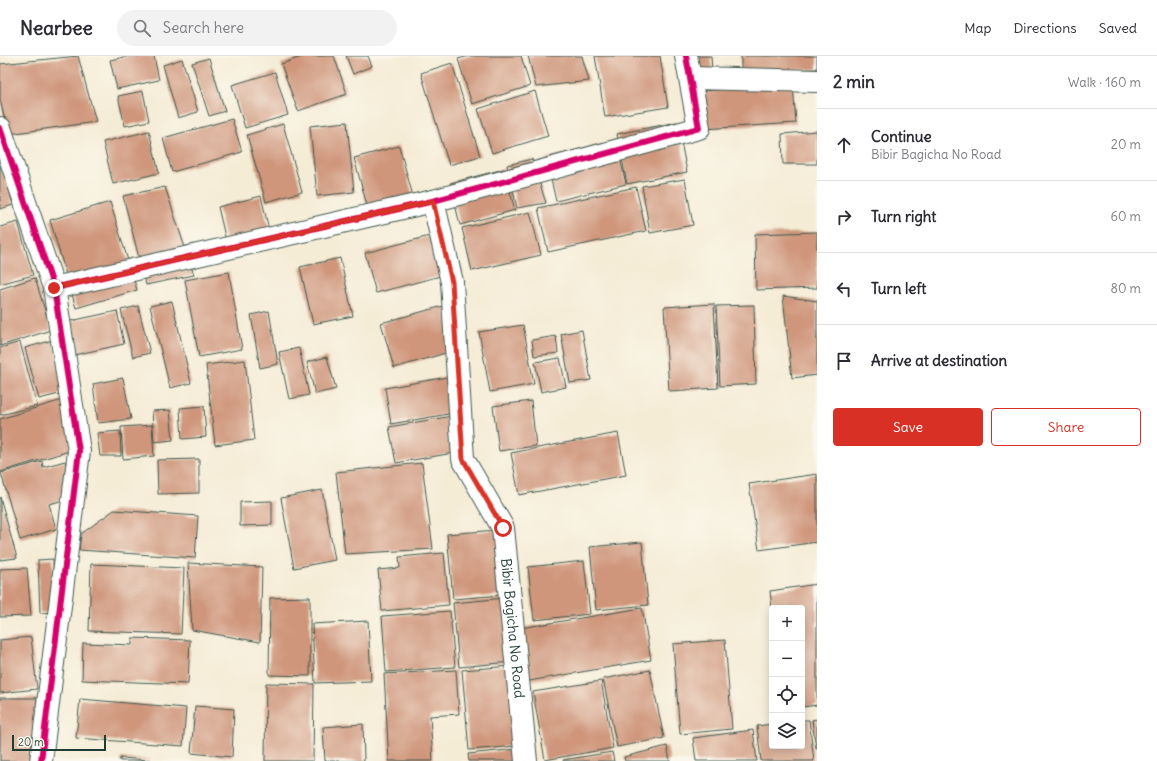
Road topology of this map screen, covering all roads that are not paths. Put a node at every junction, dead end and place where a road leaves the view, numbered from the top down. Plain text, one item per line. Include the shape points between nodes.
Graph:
1 (686, 56) edge
2 (690, 78) junction
3 (817, 80) edge
4 (0, 128) edge
5 (433, 201) junction
6 (54, 288) junction
7 (41, 761) edge
8 (526, 761) edge

1 - 2 street
2 - 3 street
2 - 5 street via 699,128
4 - 6 street
5 - 6 street
5 - 8 street, Bibir Bagicha No Road via 452,282 463,459 503,528
6 - 7 street via 79,451

